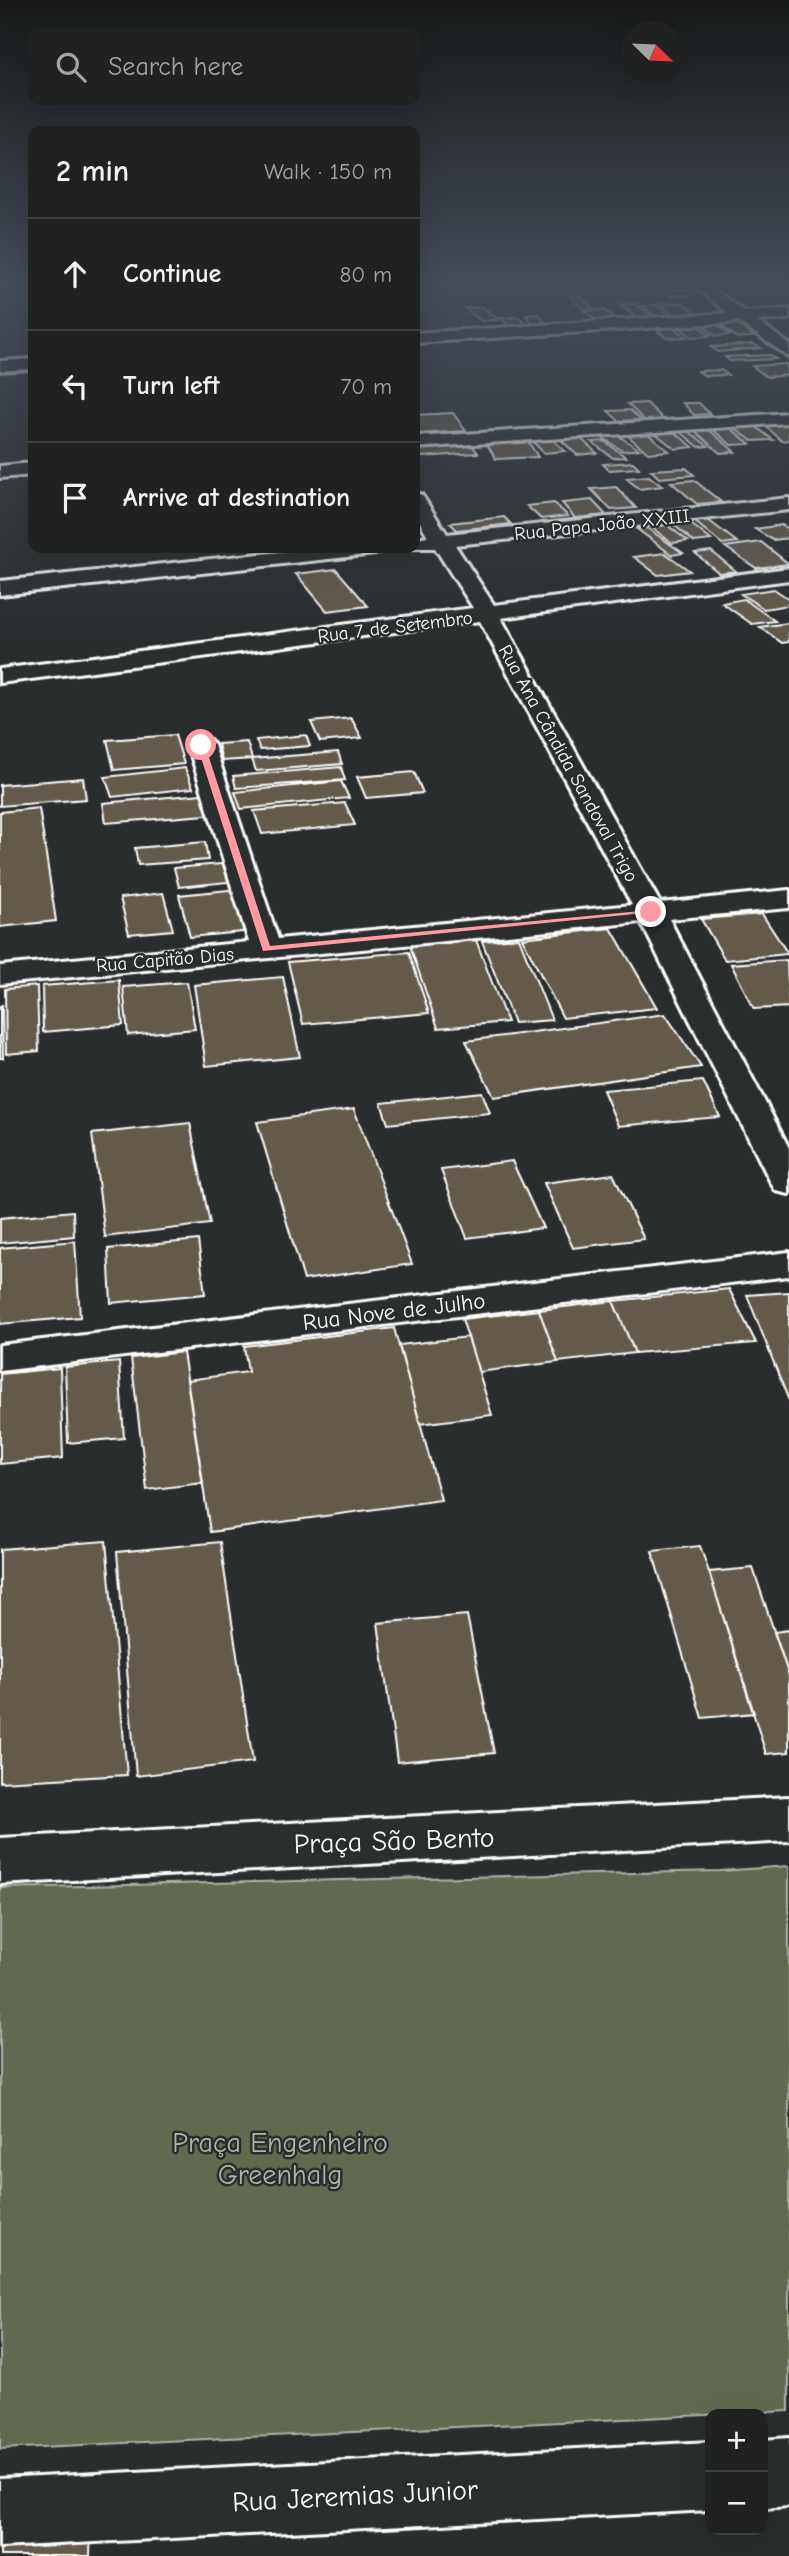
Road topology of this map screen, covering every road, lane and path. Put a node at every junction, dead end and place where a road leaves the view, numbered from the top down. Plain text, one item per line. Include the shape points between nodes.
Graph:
1 (789, 418) edge
2 (420, 443) edge
3 (28, 469) edge
4 (0, 472) edge
5 (789, 504) edge
6 (420, 516) edge
7 (428, 542) edge
8 (327, 553) edge
9 (789, 574) edge
10 (0, 588) edge
11 (488, 614) junction
12 (0, 676) edge
13 (201, 745) dead end
14 (789, 899) edge
15 (651, 912) junction
16 (266, 950) junction
17 (0, 975) edge
18 (789, 1183) edge
19 (789, 1264) edge
20 (0, 1358) edge
21 (789, 1819) edge
22 (0, 1861) edge
23 (789, 2472) edge
24 (768, 2474) edge
25 (705, 2476) edge
26 (0, 2513) edge

1 - 2 street
3 - 4 street
5 - 7 street, Rua Papa João XXIII
6 - 7 street, Rua Ana Cândida Sandoval Trigo
7 - 11 street, Rua Ana Cândida Sandoval Trigo
8 - 10 street
9 - 11 street, Rua 7 de Setembro
11 - 12 street, Rua 7 de Setembro
11 - 15 street, Rua Ana Cândida Sandoval Trigo
13 - 16 street
14 - 15 street, Rua Capitão Dias
15 - 16 street, Rua Capitão Dias
15 - 18 street, Rua Ana Cândida Sandoval Trigo
16 - 17 street, Rua Capitão Dias
19 - 20 street, Rua Nove de Julho
21 - 22 street, Praça São Bento
23 - 24 street
25 - 26 street, Rua Jeremias Junior

